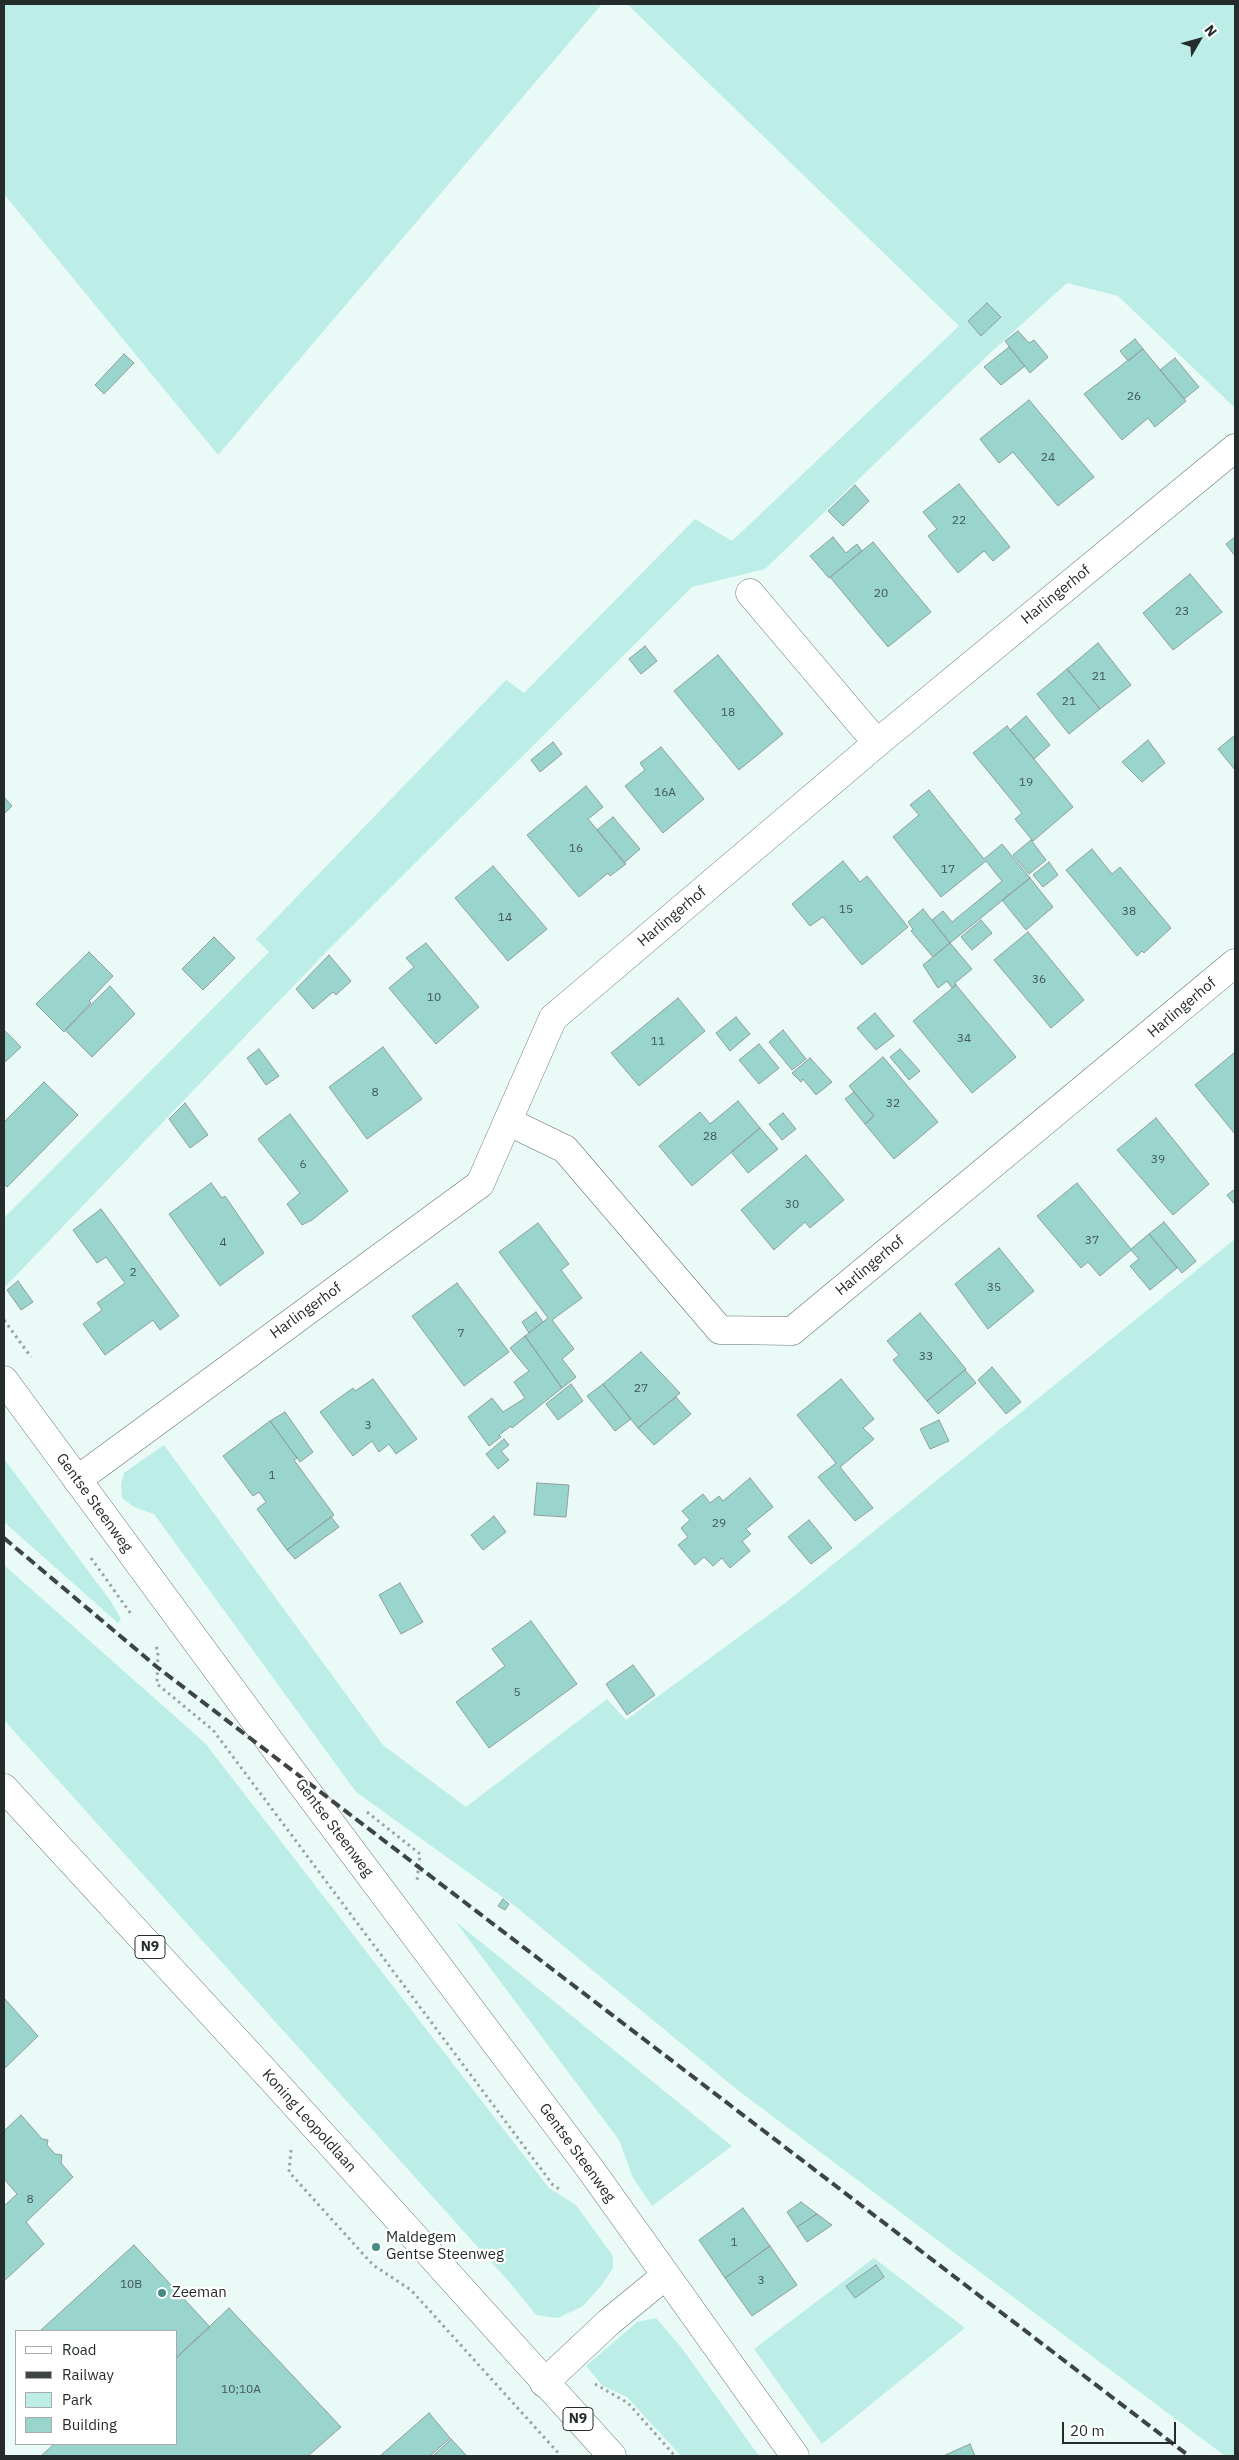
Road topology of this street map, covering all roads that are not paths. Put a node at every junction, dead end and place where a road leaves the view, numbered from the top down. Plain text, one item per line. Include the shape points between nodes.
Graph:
1 (1235, 448) edge
2 (750, 593) dead end
3 (877, 743) junction
4 (1235, 963) edge
5 (509, 1122) junction
6 (4, 1380) edge
7 (77, 1480) junction
8 (4, 1788) edge
9 (665, 2276) junction
10 (544, 2383) junction
11 (612, 2456) edge
12 (795, 2456) edge

1 - 3 street, Harlingerhof
2 - 3 street
3 - 5 street, Harlingerhof via 553,1018
4 - 5 street, Harlingerhof via 792,1331 720,1330 565,1149
5 - 7 street, Harlingerhof via 480,1184
6 - 7 street, Gentse Steenweg
7 - 9 street, Gentse Steenweg via 591,2170
8 - 10 street, Koning Leopoldlaan / N9 via 297,2107
9 - 10 street via 609,2322
9 - 12 street, Gentse Steenweg
10 - 11 street, Koning Leopoldlaan / N9

